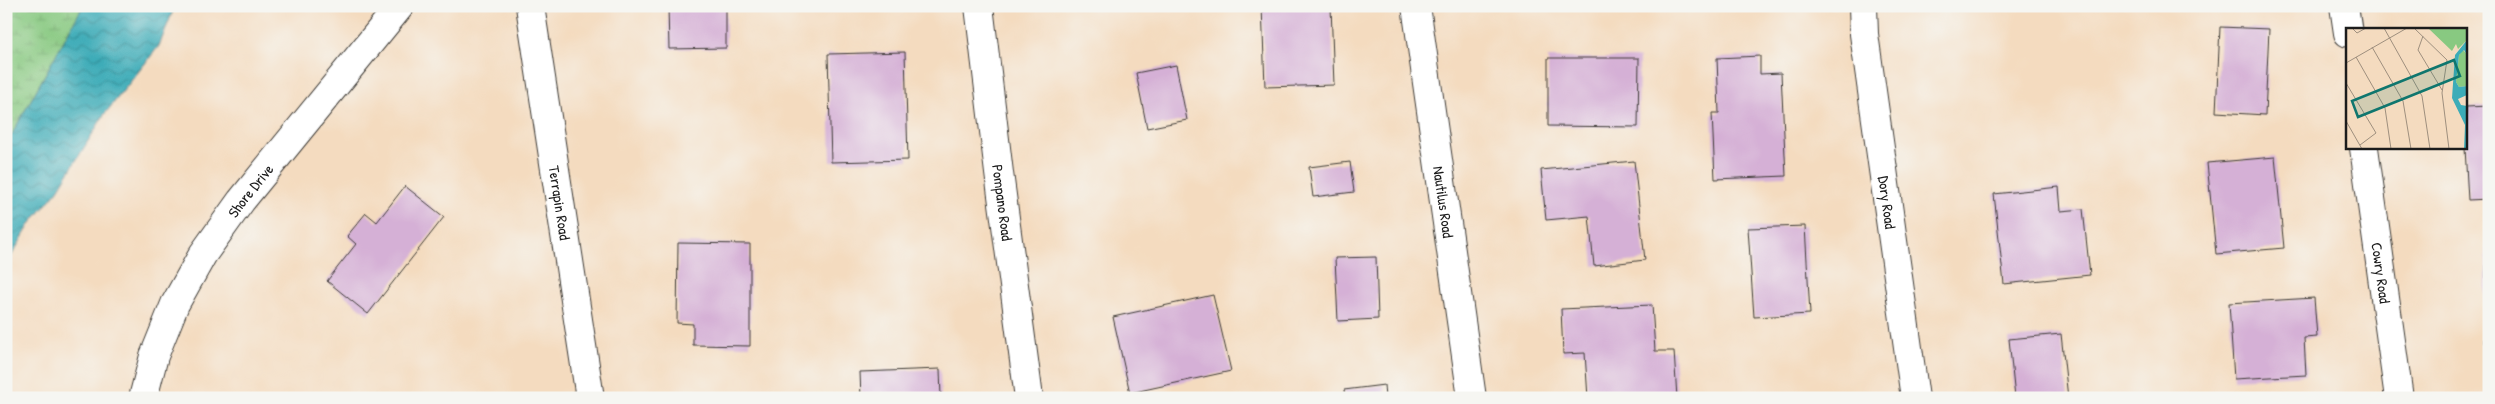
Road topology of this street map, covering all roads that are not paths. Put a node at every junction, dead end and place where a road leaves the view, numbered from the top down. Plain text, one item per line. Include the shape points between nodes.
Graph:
1 (400, 6) edge
2 (530, 6) edge
3 (979, 6) edge
4 (1416, 6) edge
5 (1863, 6) edge
6 (2344, 6) edge
7 (2347, 28) edge
8 (2364, 149) edge
9 (143, 398) edge
10 (590, 398) edge
11 (1029, 398) edge
12 (1472, 398) edge
13 (1914, 398) edge
14 (2398, 398) edge

1 - 9 street, Shore Drive via 241,201 203,254 175,304 154,356
2 - 10 street, Terrapin Road
3 - 11 street, Pompano Road
4 - 12 street, Nautilus Road
5 - 13 street, Dory Road via 1864,34
6 - 7 street
8 - 14 street, Cowry Road

